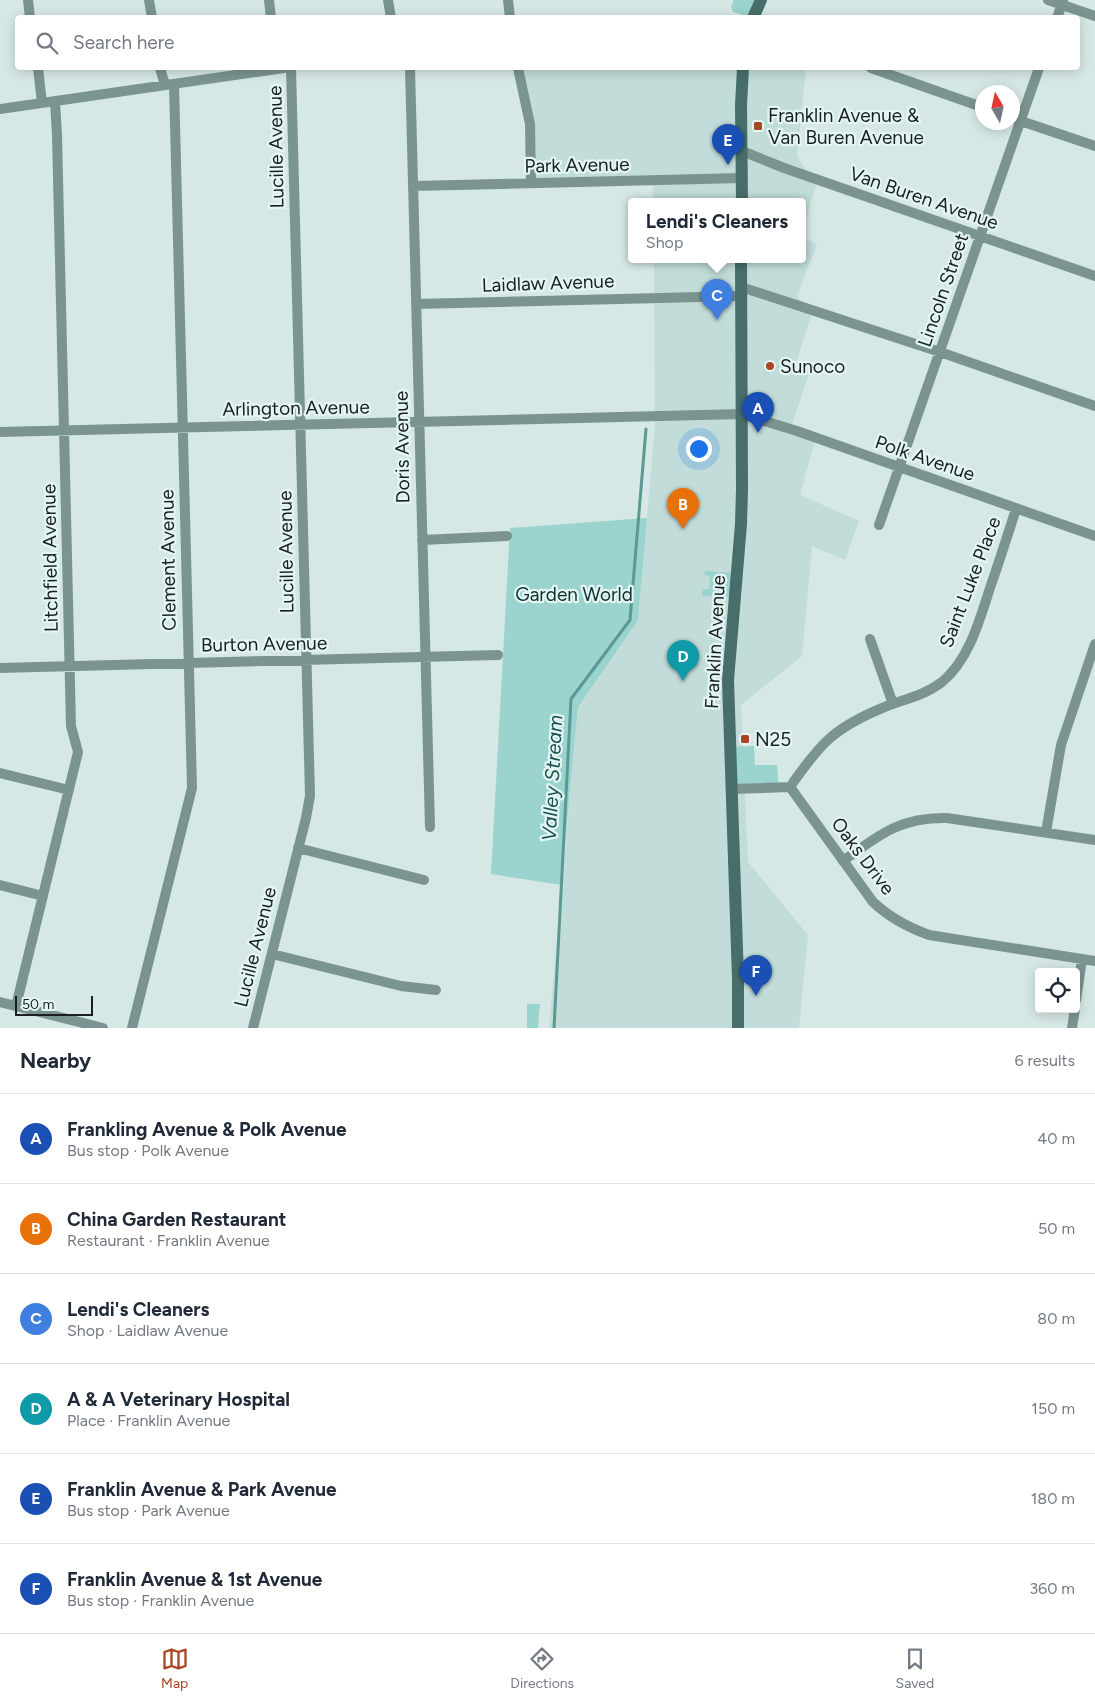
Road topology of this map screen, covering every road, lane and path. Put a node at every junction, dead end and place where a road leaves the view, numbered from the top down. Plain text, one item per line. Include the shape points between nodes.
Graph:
1 (28, 0) edge
2 (149, 0) edge
3 (269, 0) edge
4 (388, 0) edge
5 (508, 0) edge
6 (761, 0) edge
7 (1048, 0) edge
8 (1062, 3) edge
9 (30, 15) edge
10 (152, 15) edge
11 (271, 15) edge
12 (390, 15) edge
13 (510, 15) edge
14 (755, 15) edge
15 (1058, 15) edge
16 (1095, 16) edge
17 (38, 70) edge
18 (161, 70) edge
19 (265, 70) edge
20 (292, 70) edge
21 (410, 70) edge
22 (518, 70) edge
23 (743, 70) edge
24 (878, 70) edge
25 (1038, 70) edge
26 (169, 85) junction
27 (55, 102) junction
28 (42, 103) junction
29 (975, 105) edge
30 (0, 110) edge
31 (1020, 112) edge
32 (1020, 120) edge
33 (1014, 130) edge
34 (1095, 146) edge
35 (742, 151) junction
36 (742, 178) junction
37 (531, 183) junction
38 (413, 186) junction
39 (742, 198) edge
40 (980, 236) junction
41 (742, 263) edge
42 (1095, 276) edge
43 (741, 291) junction
44 (416, 304) junction
45 (940, 352) junction
46 (1095, 406) edge
47 (742, 414) junction
48 (418, 422) junction
49 (301, 425) junction
50 (182, 428) junction
51 (64, 431) junction
52 (0, 432) edge
53 (899, 468) junction
54 (1016, 509) junction
55 (879, 525) dead end
56 (508, 536) dead end
57 (1095, 536) edge
58 (422, 540) junction
59 (870, 638) dead end
60 (1095, 644) edge
61 (498, 656) dead end
62 (424, 658) junction
63 (306, 661) junction
64 (188, 664) junction
65 (70, 666) junction
66 (0, 668) edge
67 (893, 704) junction
68 (0, 773) edge
69 (790, 787) junction
70 (732, 789) junction
71 (69, 790) junction
72 (430, 827) dead end
73 (1046, 832) junction
74 (1095, 840) edge
75 (298, 848) junction
76 (843, 861) junction
77 (424, 880) dead end
78 (0, 885) edge
79 (43, 896) junction
80 (272, 954) junction
81 (1082, 959) junction
82 (1095, 961) edge
83 (1080, 973) edge
84 (436, 990) dead end
85 (0, 1002) edge
86 (16, 1006) junction
87 (1074, 1013) edge
88 (103, 1028) edge
89 (132, 1028) edge
90 (253, 1028) edge
91 (738, 1028) edge
92 (1072, 1028) edge

1 - 9 street
2 - 10 street
3 - 11 street
4 - 12 street
5 - 13 street
6 - 14 main road
7 - 8 street
8 - 15 street
8 - 16 street
17 - 28 street
18 - 26 street, Clement Avenue
19 - 26 street
20 - 49 street, Lucille Avenue
21 - 38 street, Doris Avenue
22 - 37 street via 530,124
23 - 35 main road
24 - 29 street
25 - 31 street, Lincoln Street
26 - 27 street
26 - 50 street, Clement Avenue
27 - 28 street
27 - 51 street, Litchfield Avenue
28 - 30 street
32 - 34 street
33 - 40 street, Lincoln Street
35 - 36 main road
35 - 40 street, Van Buren Avenue
36 - 37 street, Park Avenue
36 - 39 main road
37 - 38 street, Park Avenue
38 - 44 street, Doris Avenue
40 - 42 street, Van Buren Avenue
40 - 45 street, Lincoln Street
41 - 43 main road, Franklin Avenue
43 - 44 street, Laidlaw Avenue
43 - 45 street, Laidlaw Avenue
43 - 47 main road, Franklin Avenue
44 - 48 street, Doris Avenue
45 - 46 street, Laidlaw Avenue
45 - 53 street, Lincoln Street
47 - 48 street, Arlington Avenue
47 - 53 street, Polk Avenue
47 - 70 main road, Franklin Avenue via 741,524 728,680
48 - 49 street, Arlington Avenue
48 - 58 street, Doris Avenue
49 - 50 street, Arlington Avenue
49 - 63 street, Lucille Avenue
50 - 51 street, Arlington Avenue
50 - 64 street, Clement Avenue
51 - 52 street, Arlington Avenue
51 - 65 street, Litchfield Avenue
53 - 54 street, Polk Avenue
53 - 55 street, Lincoln Street
54 - 57 street, Polk Avenue
54 - 67 street, Saint Luke Place via 965,654 943,681 921,695
56 - 58 street
58 - 62 street, Doris Avenue
59 - 67 street
60 - 73 street via 1060,745
61 - 62 street, Burton Avenue
62 - 63 street, Burton Avenue
62 - 72 street, Doris Avenue
63 - 64 street, Burton Avenue
63 - 75 street, Lucille Avenue via 310,796
64 - 65 street, Burton Avenue
64 - 89 street, Clement Avenue via 192,788
65 - 66 street, Burton Avenue
65 - 71 street, Litchfield Avenue via 71,726 78,752
67 - 69 street, Saint Luke Place via 834,733 809,759
68 - 71 street
69 - 70 street
69 - 76 street, Oaks Drive
70 - 91 main road, Franklin Avenue
71 - 79 street, Litchfield Avenue
73 - 74 street
73 - 76 street via 931,818 891,828
75 - 77 street
75 - 80 street, Lucille Avenue
76 - 81 street, Oaks Drive via 873,902 885,914 907,927 929,935
78 - 79 street
79 - 86 street, Litchfield Avenue
80 - 84 street via 401,986
80 - 90 street, Lucille Avenue
81 - 82 street, Oaks Drive
81 - 83 street
85 - 86 street
86 - 88 street
87 - 92 street

